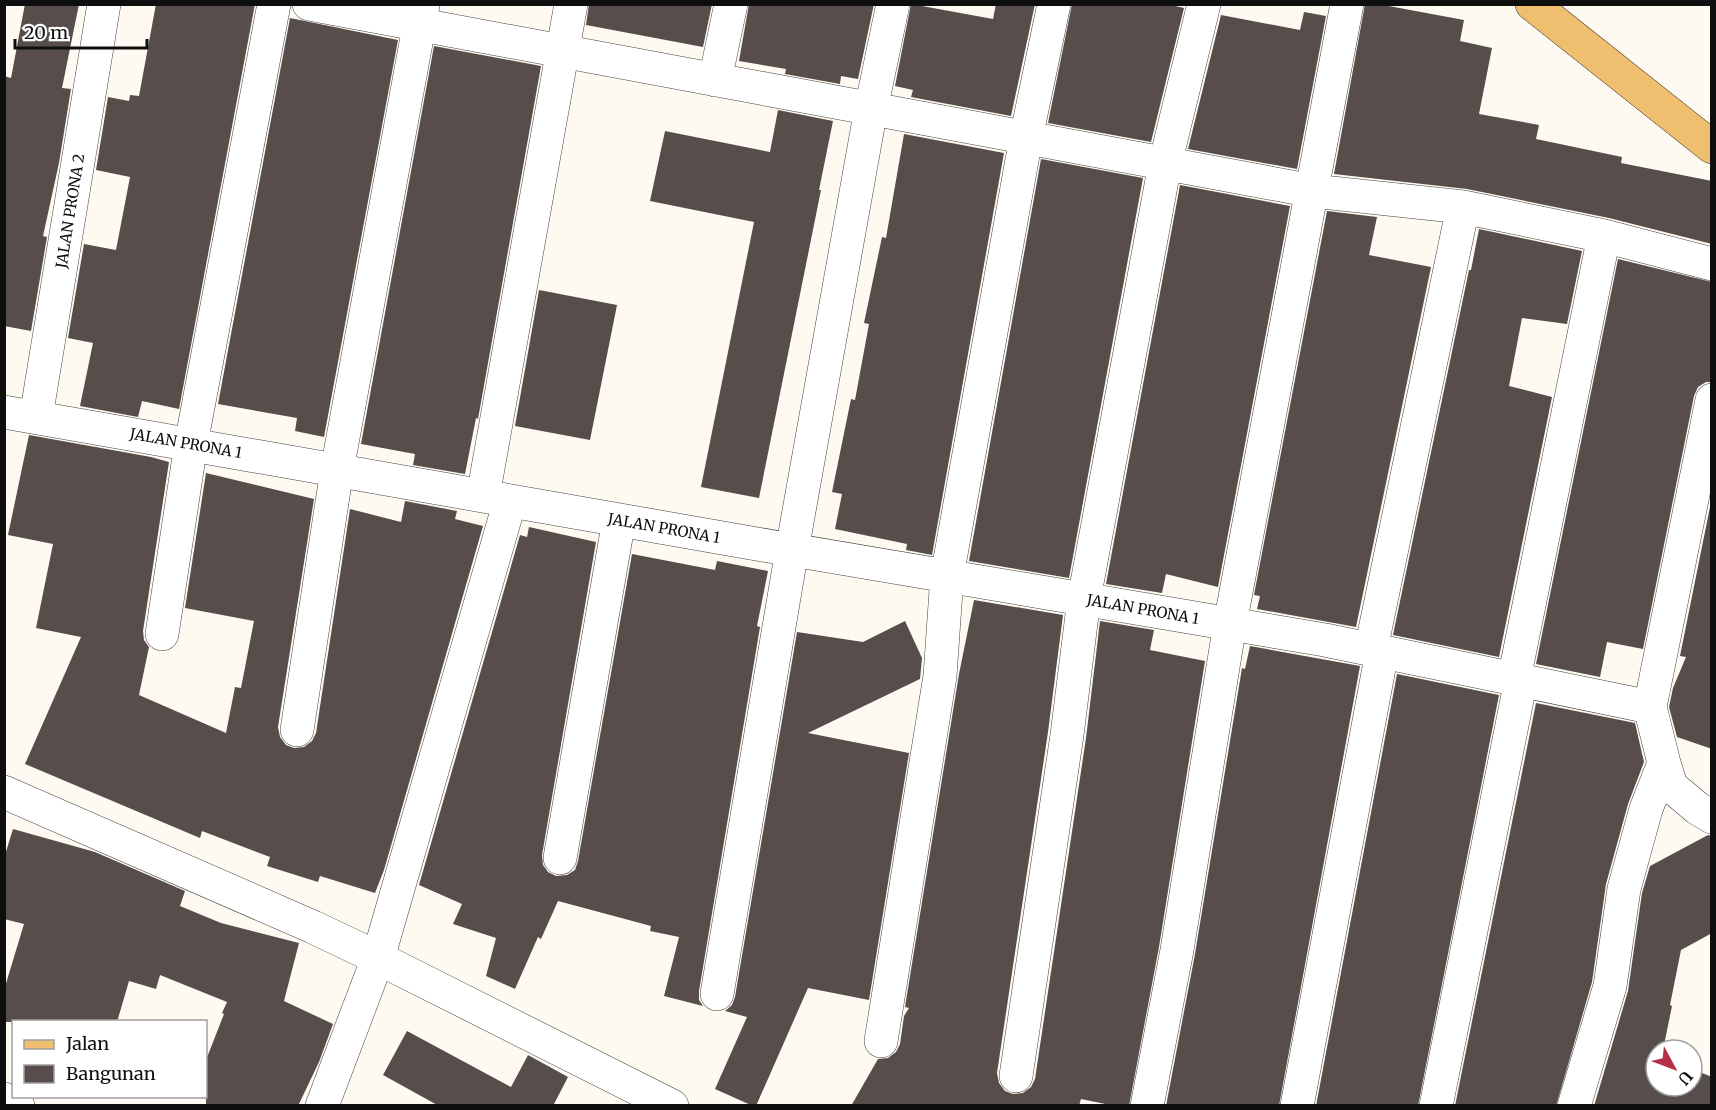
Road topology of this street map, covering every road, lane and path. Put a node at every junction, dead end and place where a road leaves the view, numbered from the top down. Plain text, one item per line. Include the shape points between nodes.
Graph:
1 (104, 4) edge
2 (274, 4) edge
3 (309, 4) edge
4 (571, 4) edge
5 (731, 4) edge
6 (893, 4) edge
7 (1054, 4) edge
8 (1204, 4) edge
9 (1347, 4) edge
10 (1532, 4) edge
11 (421, 15) edge
12 (562, 52) junction
13 (715, 80) junction
14 (871, 109) junction
15 (1026, 138) junction
16 (1712, 147) edge
17 (1165, 164) junction
18 (1313, 191) junction
19 (1463, 207) junction
20 (1604, 236) junction
21 (1712, 264) edge
22 (1712, 400) edge
23 (20, 415) edge
24 (190, 444) junction
25 (337, 470) junction
26 (497, 498) junction
27 (619, 519) junction
28 (792, 550) junction
29 (947, 576) junction
30 (1084, 599) junction
31 (1230, 624) junction
32 (162, 634) dead end
33 (1376, 651) junction
34 (1517, 679) junction
35 (1650, 707) junction
36 (297, 730) dead end
37 (1664, 763) junction
38 (4, 792) edge
39 (1712, 817) edge
40 (560, 858) dead end
41 (378, 958) junction
42 (717, 994) dead end
43 (881, 1041) dead end
44 (1016, 1076) dead end
45 (4, 1099) edge
46 (18, 1106) edge
47 (322, 1106) edge
48 (672, 1106) edge
49 (1147, 1106) edge
50 (1297, 1106) edge
51 (1436, 1106) edge
52 (1574, 1106) edge

1 - 23 street, JALAN PRONA 2
2 - 24 street
3 - 11 street
4 - 12 street
5 - 13 street
6 - 14 street
7 - 15 street
8 - 17 street
9 - 18 street
10 - 16 main road
11 - 12 street
11 - 25 street
12 - 13 street
12 - 26 street
13 - 14 street
14 - 15 street
14 - 28 street
15 - 17 street
15 - 29 street
17 - 18 street
17 - 30 street
18 - 19 street
18 - 31 street
19 - 20 street
19 - 33 street
20 - 21 street
20 - 34 street
22 - 35 street
23 - 24 street, JALAN PRONA 1
24 - 25 street, JALAN PRONA 1
24 - 32 street
25 - 26 street, JALAN PRONA 1
25 - 36 street
26 - 27 street, JALAN PRONA 1
26 - 41 street
27 - 28 street, JALAN PRONA 1
27 - 40 street
28 - 29 street, JALAN PRONA 1
28 - 42 street
29 - 30 street, JALAN PRONA 1
29 - 43 street via 940,676
30 - 31 street, JALAN PRONA 1
30 - 44 street
31 - 33 street, JALAN PRONA 1
31 - 49 street via 1177,950
33 - 34 street, JALAN PRONA 1
33 - 50 street
34 - 35 street, JALAN PRONA 1
34 - 51 street
35 - 37 street
37 - 39 street via 1671,786
37 - 52 street via 1646,809 1624,889 1610,986
38 - 41 street
41 - 47 street
41 - 48 street
45 - 46 street

